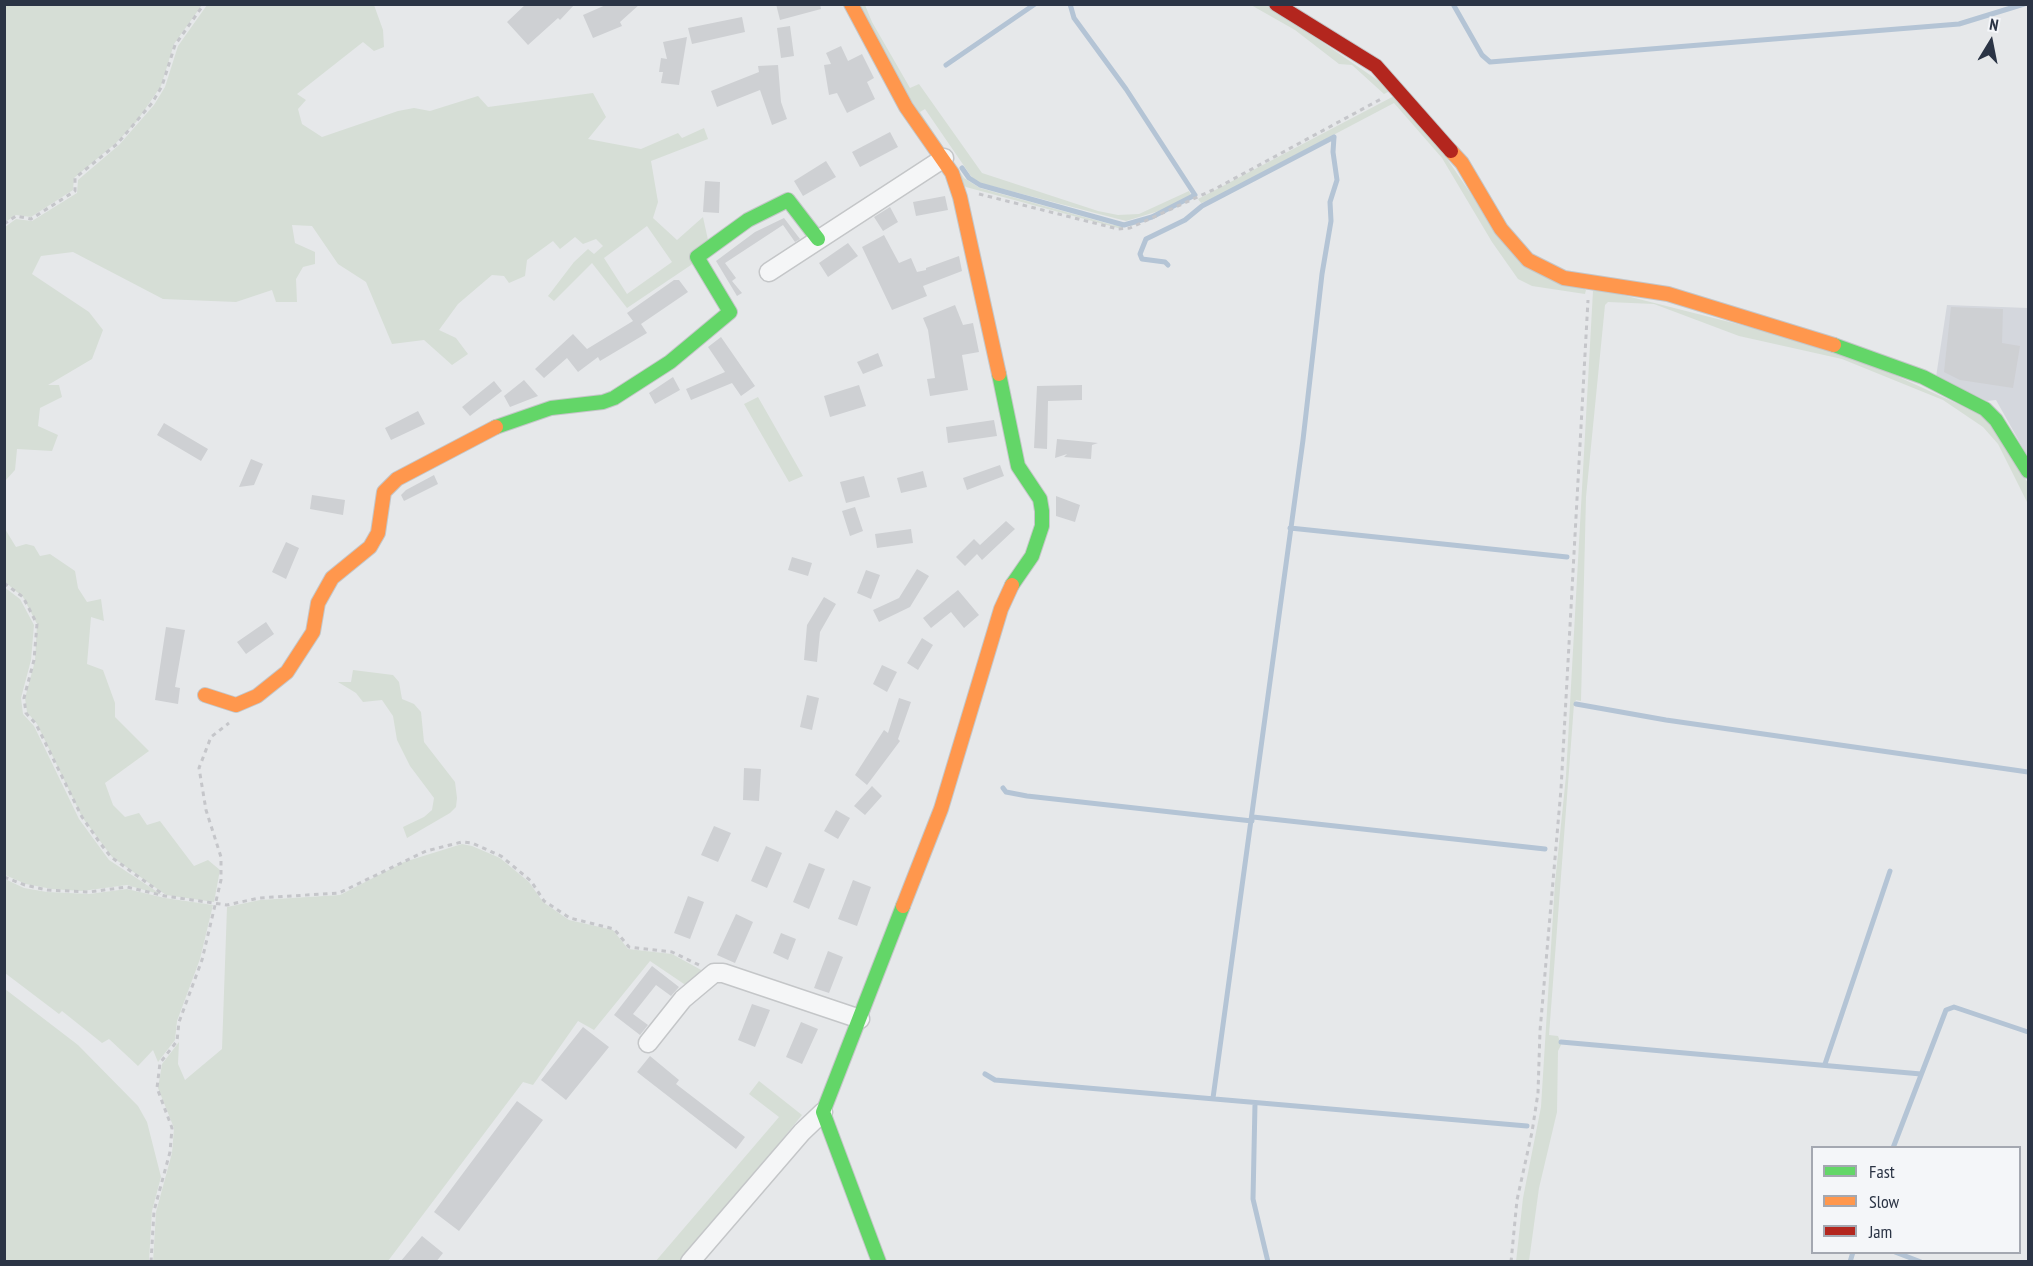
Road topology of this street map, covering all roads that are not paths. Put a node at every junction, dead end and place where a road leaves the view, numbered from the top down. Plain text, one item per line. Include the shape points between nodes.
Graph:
1 (851, 4) edge
2 (1276, 4) edge
3 (944, 158) junction
4 (818, 240) junction
5 (769, 272) dead end
6 (2028, 471) edge
7 (205, 695) dead end
8 (860, 1019) junction
9 (648, 1043) dead end
10 (823, 1112) junction
11 (690, 1262) edge
12 (879, 1262) edge

1 - 3 street via 906,107
2 - 6 street via 1376,66 1399,89 1462,163 1512,246 1527,260 1544,270 1589,283 1668,294 1849,349 1923,377 1985,409
3 - 4 street
3 - 8 street via 956,184 1018,466 1040,499 1042,526 1032,556 1012,584 1001,609 941,809
4 - 5 street
4 - 7 street via 788,200 747,220 698,257 730,312 670,362 614,398 550,408 504,424 397,479 384,492 378,533 370,547 332,578 318,603 313,632 302,652 258,696 236,705
8 - 9 street via 714,973 683,999
8 - 10 street
10 - 11 street
10 - 12 street

